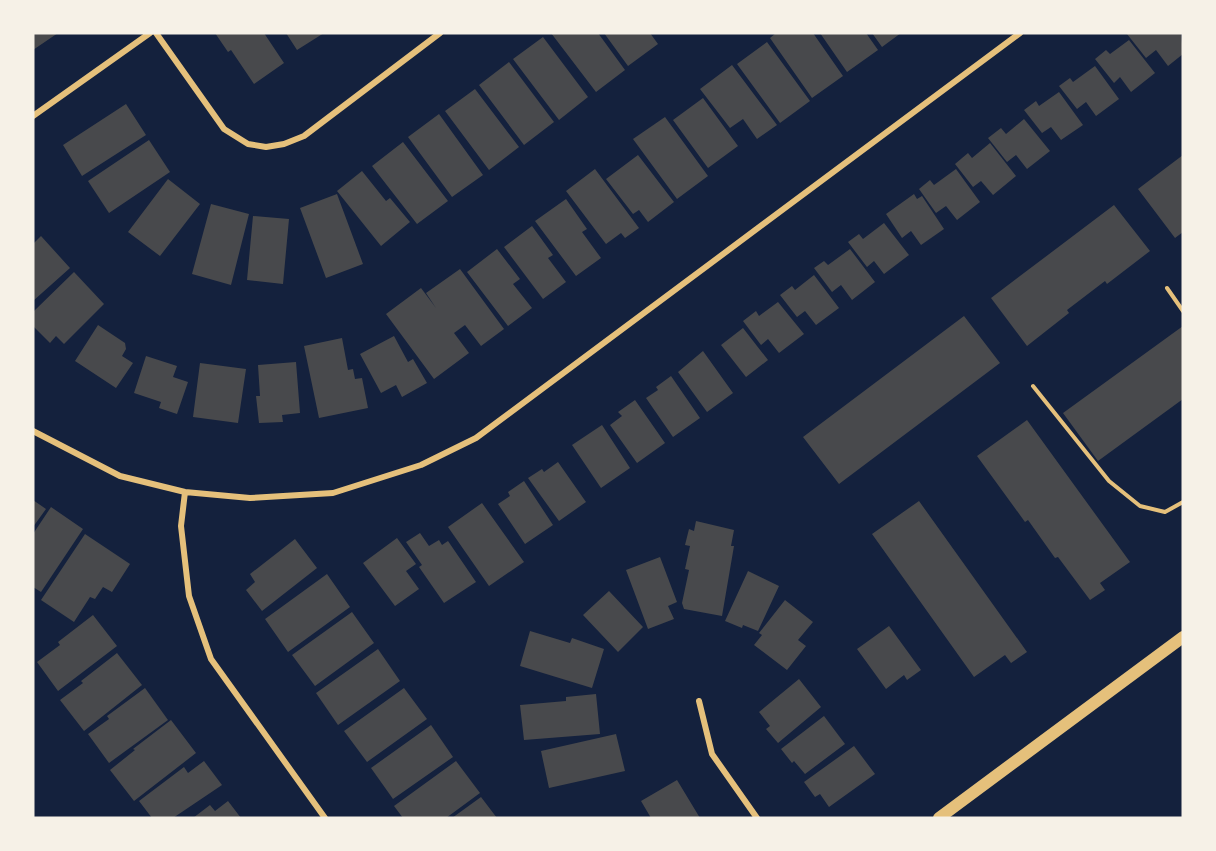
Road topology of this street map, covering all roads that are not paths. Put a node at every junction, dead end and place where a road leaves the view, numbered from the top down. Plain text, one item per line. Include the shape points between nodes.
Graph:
1 (150, 33) edge
2 (156, 33) edge
3 (440, 33) edge
4 (1020, 33) edge
5 (33, 116) edge
6 (33, 431) edge
7 (185, 492) junction
8 (1183, 637) edge
9 (699, 701) dead end
10 (325, 818) edge
11 (757, 818) edge
12 (939, 818) edge

1 - 5 street
2 - 3 street via 224,129 248,144 266,147 304,135
4 - 7 street via 476,438 421,465 333,493 250,498
6 - 7 street via 120,476
7 - 10 street via 181,526 189,596 210,659
8 - 12 main road
9 - 11 street via 712,754

